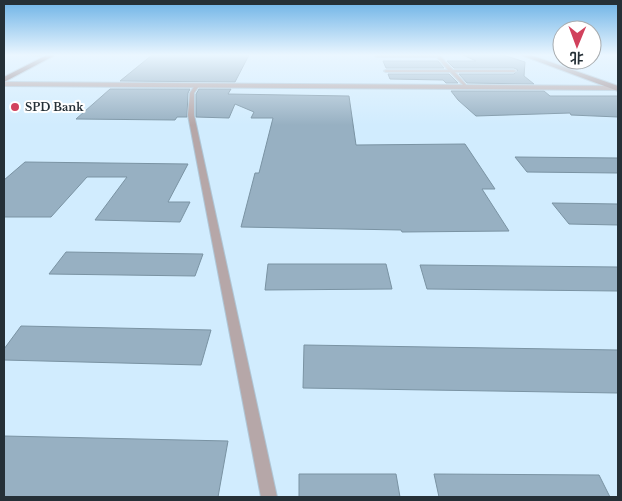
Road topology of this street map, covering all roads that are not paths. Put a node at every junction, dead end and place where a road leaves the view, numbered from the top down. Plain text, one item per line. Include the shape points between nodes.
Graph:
1 (458, 78) edge
2 (590, 78) edge
3 (4, 84) edge
4 (197, 86) junction
5 (466, 87) junction
6 (617, 88) edge
7 (268, 497) edge

1 - 5 lane
2 - 6 street
3 - 4 street
4 - 5 street
4 - 7 lane via 192,93 191,115
5 - 6 street

